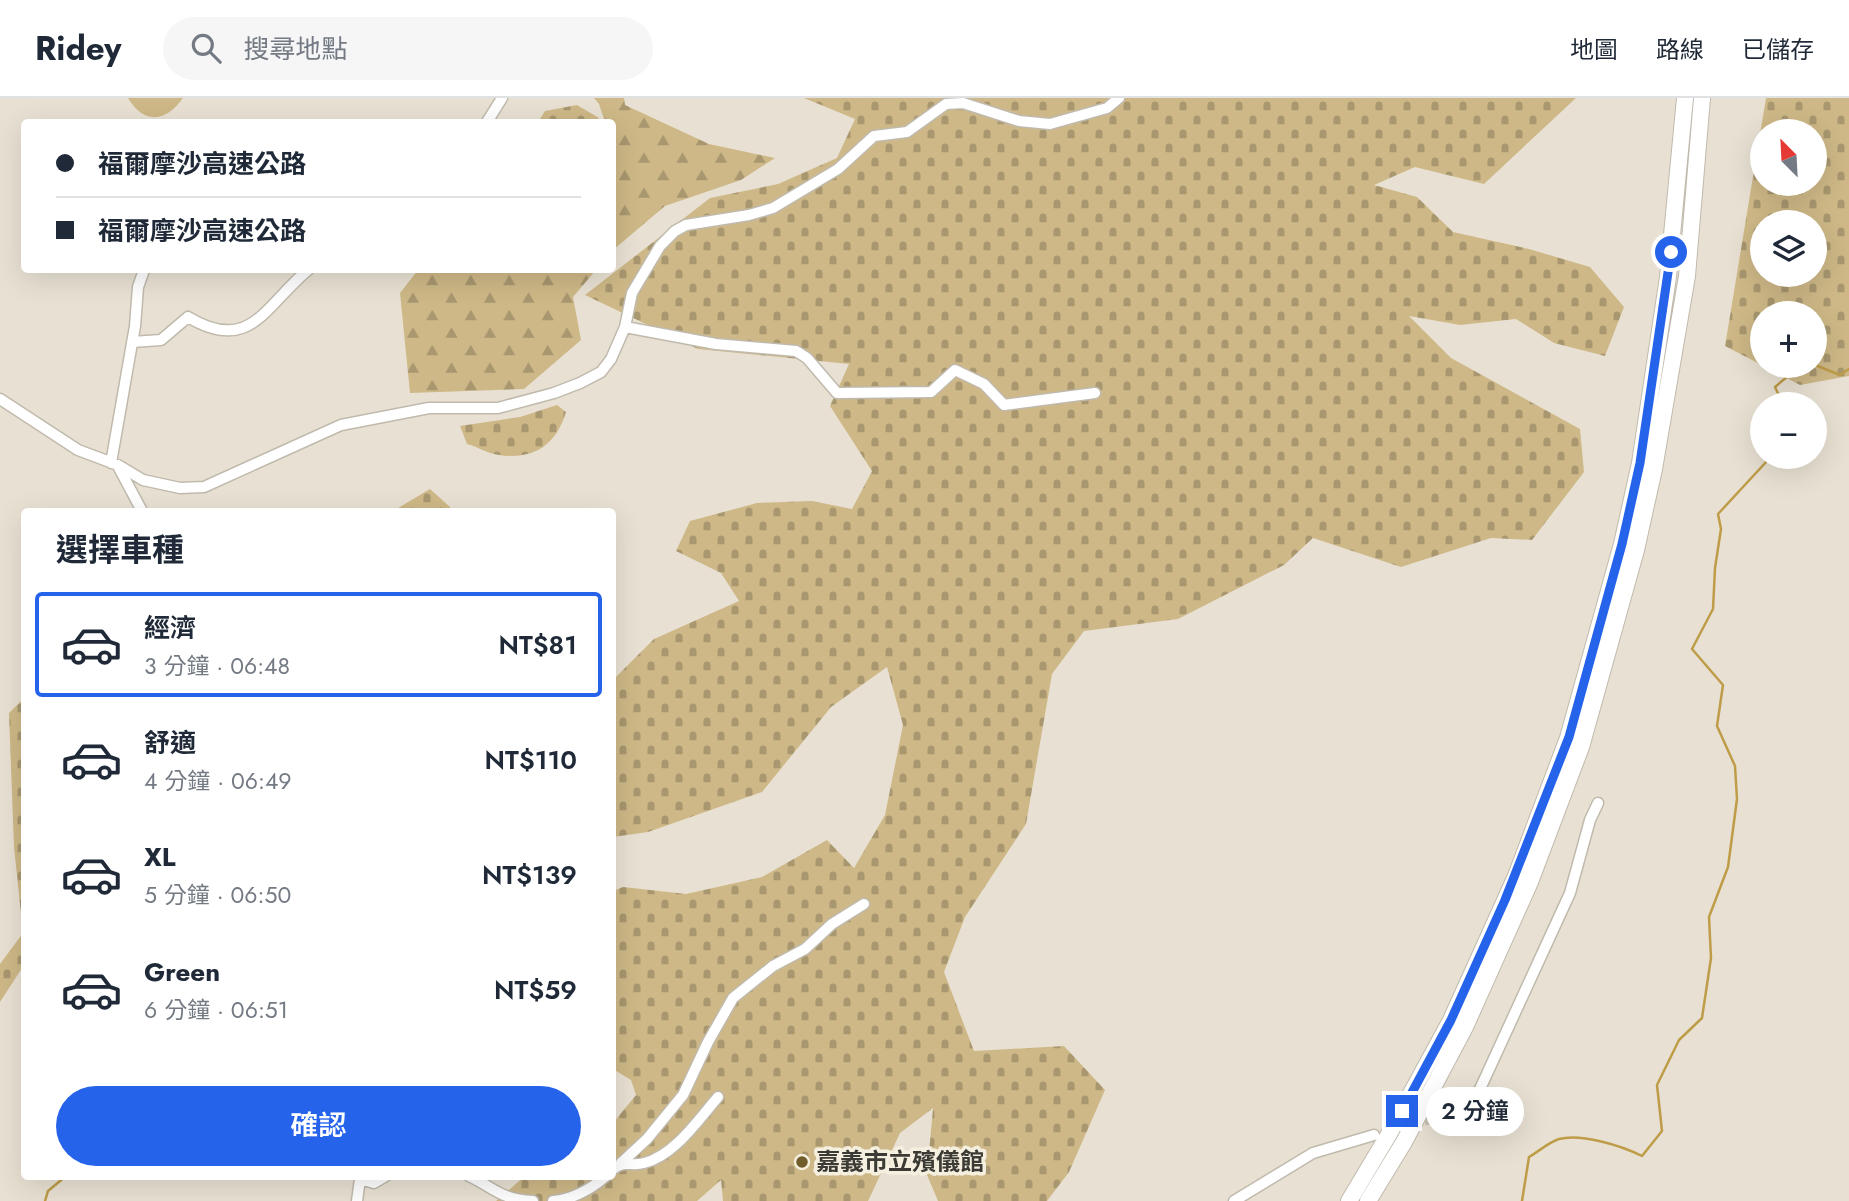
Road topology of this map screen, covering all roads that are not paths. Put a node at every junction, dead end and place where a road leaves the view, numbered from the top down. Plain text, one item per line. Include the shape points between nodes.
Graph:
1 (502, 98) edge
2 (1119, 98) edge
3 (1685, 98) edge
4 (1702, 98) edge
5 (489, 119) edge
6 (143, 273) edge
7 (305, 273) edge
8 (625, 327) junction
9 (132, 342) junction
10 (1095, 393) dead end
11 (0, 399) edge
12 (114, 464) junction
13 (140, 508) edge
14 (1598, 803) dead end
15 (864, 904) dead end
16 (718, 1097) dead end
17 (1440, 1116) tunnel mouth
18 (1374, 1135) dead end
19 (617, 1167) edge
20 (359, 1180) edge
21 (483, 1180) edge
22 (601, 1180) edge
23 (357, 1201) edge
24 (533, 1201) edge
25 (553, 1201) edge
26 (1234, 1201) edge
27 (1349, 1201) edge
28 (1368, 1201) edge

1 - 5 street
2 - 8 street via 1107,108 1050,124 1019,121 954,102 907,132 874,136 838,169 773,208 686,225 676,231 654,254 632,293
3 - 27 highway via 1668,277 1640,463 1569,737 1516,876 1451,1020
4 - 28 highway via 1687,276 1654,469 1581,747 1530,882 1465,1027
6 - 9 street
7 - 9 street via 254,323 220,332 188,317 160,340
8 - 10 street via 716,344 796,351 837,393 931,392 955,370 984,384 1004,405
8 - 12 street via 601,372 554,393 498,408 429,408 341,425 204,488 144,480
9 - 12 street
11 - 12 street via 78,450
12 - 13 street
14 - 17 street via 1570,893 1480,1089 1461,1108
15 - 19 street via 733,998 683,1095
16 - 19 street via 671,1148 644,1163
18 - 26 street via 1314,1153
20 - 23 street
21 - 24 street via 495,1193
22 - 25 street via 569,1199

